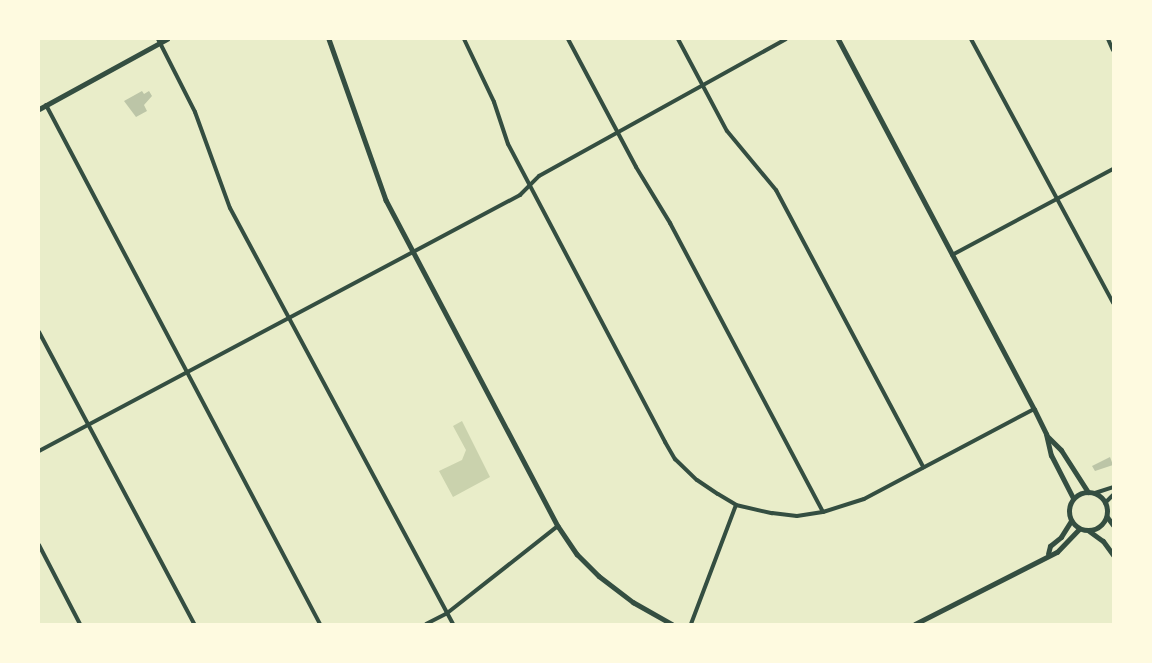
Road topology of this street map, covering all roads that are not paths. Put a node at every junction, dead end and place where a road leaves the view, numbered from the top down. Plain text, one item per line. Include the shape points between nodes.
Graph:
1 (166, 39) edge
2 (329, 39) edge
3 (464, 39) edge
4 (568, 39) edge
5 (678, 39) edge
6 (786, 39) edge
7 (838, 39) edge
8 (971, 39) edge
9 (1108, 39) edge
10 (159, 41) edge
11 (1113, 50) edge
12 (702, 86) junction
13 (46, 105) junction
14 (39, 108) edge
15 (618, 133) junction
16 (1113, 169) edge
17 (530, 186) junction
18 (1056, 199) junction
19 (413, 253) junction
20 (952, 255) junction
21 (1113, 303) edge
22 (289, 318) junction
23 (39, 332) edge
24 (188, 372) junction
25 (1034, 409) junction
26 (88, 425) junction
27 (1046, 435) junction
28 (39, 451) edge
29 (923, 467) junction
30 (1113, 487) edge
31 (1088, 492) junction
32 (1095, 493) junction
33 (1113, 495) edge
34 (1073, 498) junction
35 (1106, 503) junction
36 (736, 506) junction
37 (823, 512) junction
38 (1107, 517) junction
39 (1071, 521) junction
40 (1113, 525) edge
41 (558, 526) junction
42 (1079, 529) junction
43 (1089, 531) junction
44 (39, 545) edge
45 (1048, 554) junction
46 (1113, 555) edge
47 (446, 614) junction
48 (80, 624) edge
49 (194, 624) edge
50 (320, 624) edge
51 (426, 624) edge
52 (453, 624) edge
53 (672, 624) edge
54 (691, 624) edge
55 (915, 624) edge

1 - 10 main road
2 - 19 street via 386,200
3 - 17 street
4 - 15 street
5 - 12 street
6 - 12 street
7 - 20 main road
8 - 18 street
9 - 11 street
10 - 13 main road
10 - 22 street via 195,112 230,208
12 - 15 street
12 - 29 street via 727,131 776,190
13 - 14 main road
13 - 24 street
15 - 17 street via 539,176
15 - 37 street
16 - 18 street
17 - 19 street
17 - 36 street via 675,459 697,480
18 - 20 street
18 - 21 street
19 - 22 street
19 - 41 street
20 - 25 main road
22 - 24 street
22 - 47 street
23 - 26 street
24 - 26 street
24 - 50 street
25 - 27 main road
25 - 29 street
26 - 28 street
26 - 49 street
27 - 31 main road via 1061,450
27 - 34 main road via 1051,455
29 - 37 street via 864,499
30 - 32 street
31 - 32 main road
31 - 34 main road
32 - 35 main road
33 - 35 street
34 - 39 main road via 1068,509
35 - 38 main road
36 - 37 street via 797,516
36 - 54 street
38 - 40 main road
38 - 43 main road via 1098,528
39 - 42 main road
39 - 45 street
41 - 47 street
41 - 53 street via 577,554 599,576 633,602
42 - 43 main road
42 - 45 street via 1057,552
43 - 46 main road
44 - 48 street
45 - 55 street
47 - 51 street
47 - 52 street

